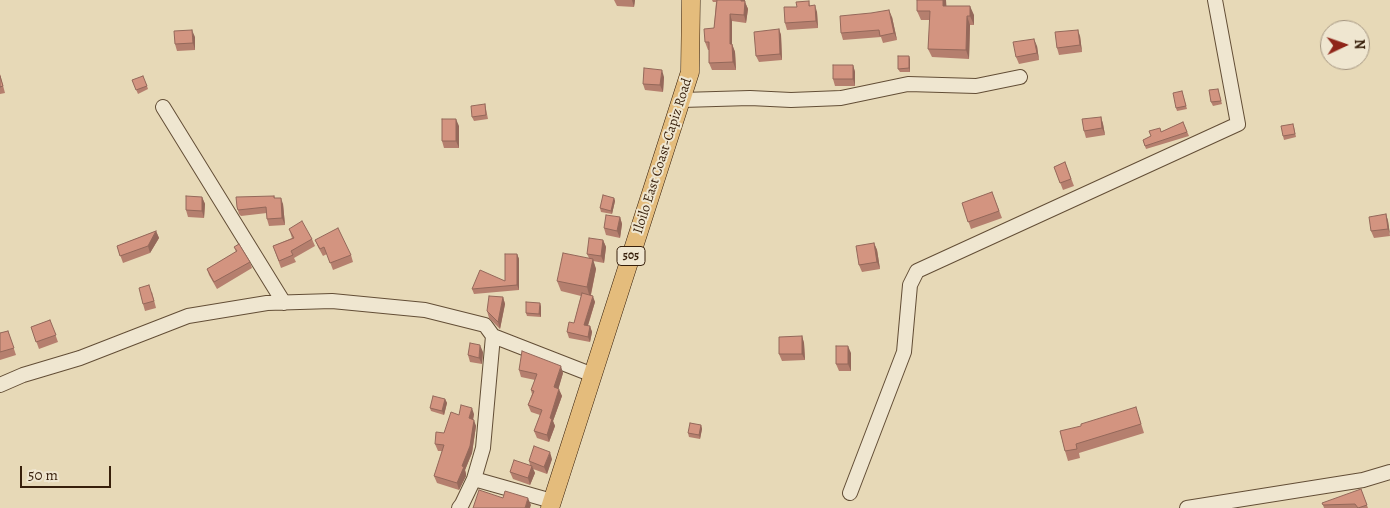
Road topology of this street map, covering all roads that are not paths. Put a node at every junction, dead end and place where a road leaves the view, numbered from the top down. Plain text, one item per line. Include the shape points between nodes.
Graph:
1 (691, 0) edge
2 (1215, 0) edge
3 (1020, 77) dead end
4 (682, 100) junction
5 (163, 107) dead end
6 (284, 303) junction
7 (493, 336) junction
8 (592, 375) junction
9 (0, 385) edge
10 (1390, 472) edge
11 (474, 480) junction
12 (850, 493) dead end
13 (551, 505) edge
14 (458, 508) edge
15 (1187, 508) edge

1 - 4 main road, Iloilo East Coast-Capiz Road / 505 via 690,72
2 - 12 street via 1238,124 917,271 910,285 904,352
3 - 4 street via 976,86 908,84 841,98
4 - 8 main road, Iloilo East Coast-Capiz Road / 505
5 - 6 street
6 - 7 street via 332,301 426,310 485,325
6 - 9 street via 188,316
7 - 8 street
7 - 11 street via 483,448
8 - 13 main road, Iloilo East Coast-Capiz Road / 505
10 - 15 street via 1363,480
11 - 13 street
11 - 14 street

